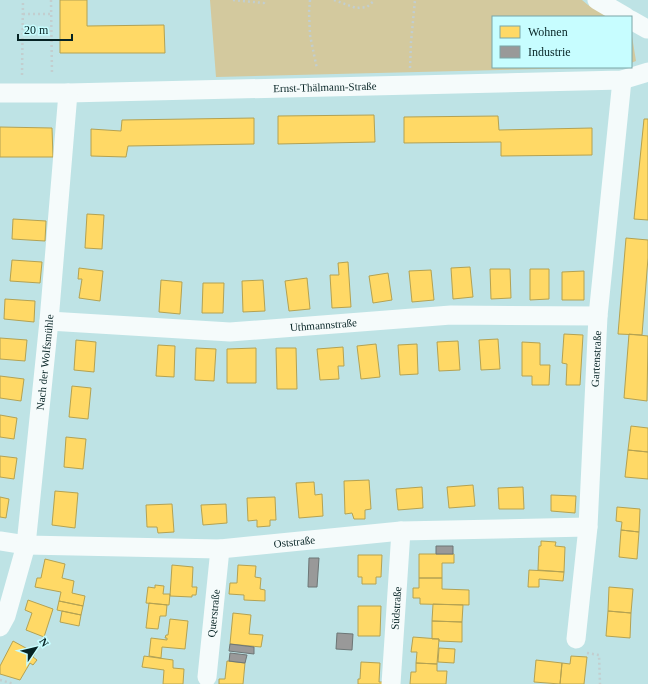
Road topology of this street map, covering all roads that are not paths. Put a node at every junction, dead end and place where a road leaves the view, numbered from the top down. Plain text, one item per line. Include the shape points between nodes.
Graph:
1 (597, 0) edge
2 (624, 16) edge
3 (632, 21) edge
4 (647, 29) edge
5 (648, 72) edge
6 (622, 80) junction
7 (0, 93) edge
8 (60, 93) junction
9 (598, 316) junction
10 (49, 321) junction
11 (588, 527) junction
12 (401, 531) junction
13 (0, 540) edge
14 (26, 545) junction
15 (220, 549) junction
16 (0, 627) edge
17 (576, 639) road end
18 (207, 677) dead end
19 (392, 684) edge

1 - 2 street
3 - 4 street
5 - 6 street, Ernst-Thälmann-Straße
6 - 8 street, Ernst-Thälmann-Straße
6 - 9 street, Gartenstraße
7 - 8 street, Ernst-Thälmann-Straße
8 - 10 street, Nach der Wolfsmühle
9 - 10 street, Uthmannstraße via 451,315 230,332
9 - 11 street, Gartenstraße
10 - 14 street, Nach der Wolfsmühle
11 - 12 street, Oststraße
11 - 17 street, Gartenstraße
12 - 15 street, Oststraße
12 - 19 street, Südstraße
13 - 14 street, Oststraße
14 - 15 street, Oststraße
14 - 16 street, Nach der Wolfsmühle via 6,616
15 - 18 street, Querstraße

